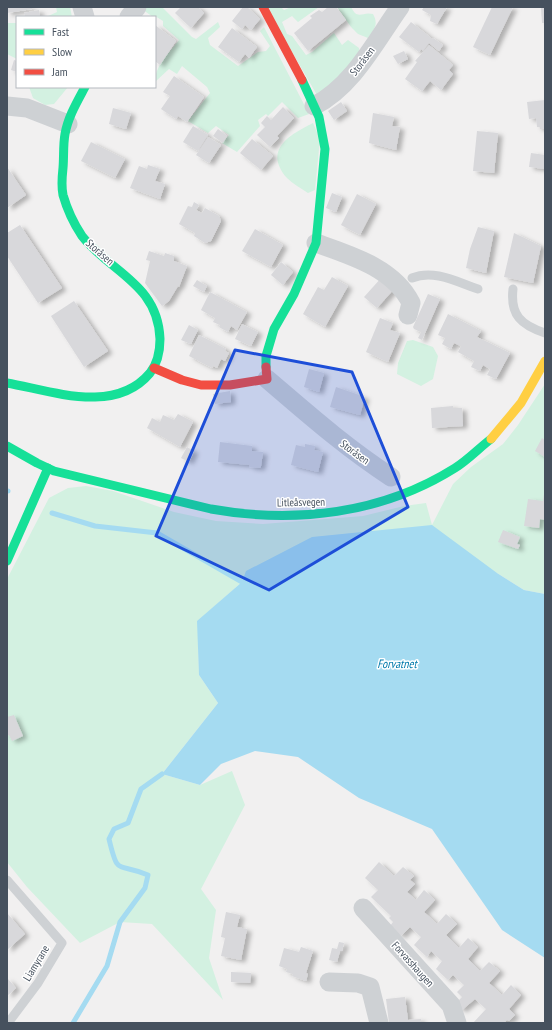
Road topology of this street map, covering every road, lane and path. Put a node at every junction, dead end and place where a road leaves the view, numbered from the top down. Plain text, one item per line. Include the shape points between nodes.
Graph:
1 (137, 7) edge
2 (262, 7) edge
3 (400, 7) edge
4 (130, 16) edge
5 (85, 88) edge
6 (7, 106) edge
7 (314, 106) junction
8 (68, 124) junction
9 (316, 243) junction
10 (412, 278) dead end
11 (478, 289) dead end
12 (513, 289) dead end
13 (408, 315) dead end
14 (545, 333) edge
15 (545, 361) edge
16 (154, 368) junction
17 (267, 379) junction
18 (7, 382) edge
19 (7, 446) edge
20 (48, 468) junction
21 (391, 477) dead end
22 (7, 561) edge
23 (7, 880) edge
24 (364, 908) dead end
25 (329, 982) dead end
26 (8, 1023) edge
27 (379, 1023) edge
28 (457, 1023) edge

1 - 4 street
2 - 7 street
3 - 7 street, Storåsen via 354,73 326,100
5 - 8 street, Storåsen
6 - 8 street via 26,108
7 - 9 street via 322,125 325,149
8 - 16 street, Storåsen via 62,188 70,214 85,239 144,292 157,312 162,329 160,352
9 - 13 street via 347,254 386,274 408,297 411,303
9 - 17 street via 294,294 274,329 266,356
10 - 11 lane via 436,275
12 - 14 lane via 512,302 517,316
15 - 20 street, Litleåsvegen via 519,406 494,436 471,457 443,477 414,492 375,505 333,513 284,516 237,513 193,506
16 - 17 street via 193,383 221,385
16 - 18 street, Storåsen via 128,392 107,398
17 - 21 street, Storåsen via 354,453
19 - 20 street, Litleåsvegen
20 - 22 street
23 - 26 lane, Liamyrane via 62,943 38,983
24 - 28 street, Forvasshaugen via 451,1005
25 - 27 street via 358,983 370,987

